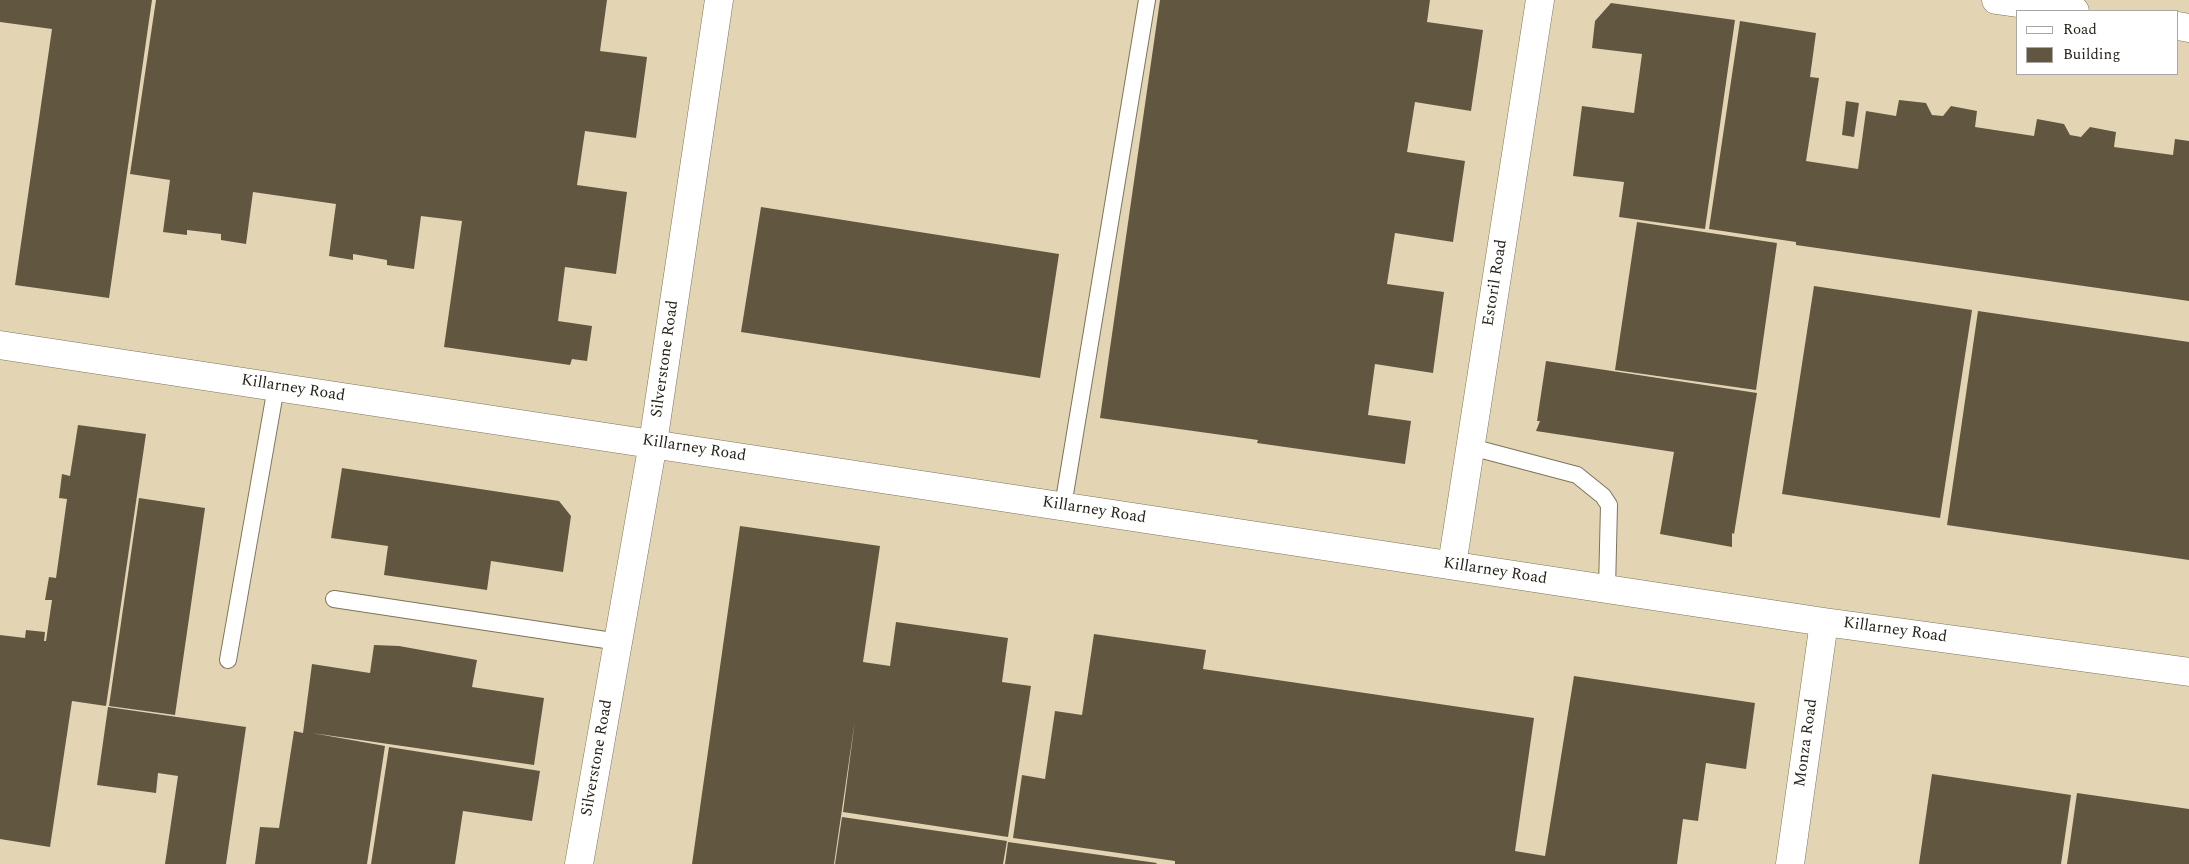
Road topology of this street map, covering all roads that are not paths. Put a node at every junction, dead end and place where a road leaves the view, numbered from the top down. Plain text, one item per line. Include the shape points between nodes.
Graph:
1 (719, 0) edge
2 (1147, 0) edge
3 (1540, 0) edge
4 (1996, 0) edge
5 (2068, 10) edge
6 (0, 345) edge
7 (276, 386) junction
8 (653, 443) junction
9 (1471, 446) junction
10 (1063, 506) junction
11 (1452, 565) junction
12 (1607, 589) junction
13 (334, 599) dead end
14 (1824, 622) junction
15 (618, 642) junction
16 (228, 660) dead end
17 (2189, 672) edge
18 (579, 864) edge
19 (1790, 864) edge

1 - 8 street, Silverstone Road
2 - 10 lane
3 - 9 street, Estoril Road
4 - 5 street
6 - 7 street, Killarney Road
7 - 8 street, Killarney Road
7 - 16 lane
8 - 10 street, Killarney Road
8 - 15 street, Silverstone Road
9 - 11 street, Estoril Road
9 - 12 lane via 1577,475 1603,496 1609,505
10 - 11 street, Killarney Road
11 - 12 street, Killarney Road
12 - 14 street, Killarney Road
13 - 15 lane
14 - 17 street, Killarney Road
14 - 19 street, Monza Road
15 - 18 street, Silverstone Road

